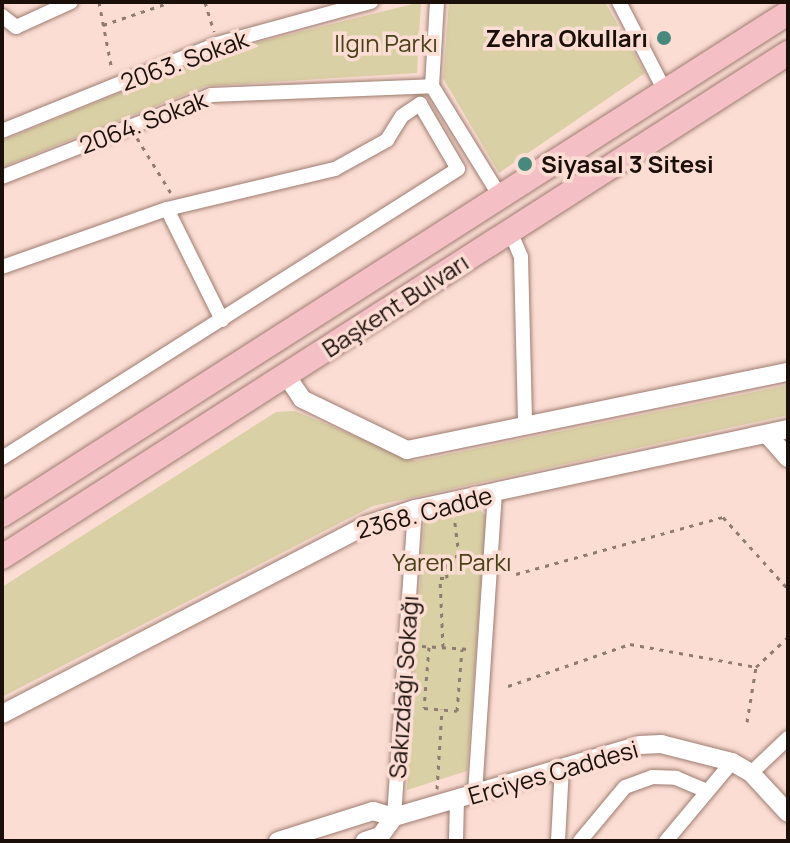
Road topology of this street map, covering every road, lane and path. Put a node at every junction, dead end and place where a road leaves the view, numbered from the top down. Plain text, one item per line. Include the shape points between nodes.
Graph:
1 (71, 2) edge
2 (99, 2) edge
3 (171, 2) edge
4 (205, 2) edge
5 (371, 2) edge
6 (437, 2) edge
7 (619, 2) edge
8 (788, 13) edge
9 (2, 16) edge
10 (103, 25) junction
11 (217, 44) junction
12 (788, 53) edge
13 (114, 85) junction
14 (432, 86) junction
15 (665, 91) junction
16 (129, 127) junction
17 (2, 131) edge
18 (2, 177) edge
19 (500, 196) junction
20 (173, 208) junction
21 (510, 231) junction
22 (2, 267) edge
23 (222, 320) junction
24 (788, 372) edge
25 (286, 375) junction
26 (525, 426) junction
27 (788, 429) edge
28 (767, 434) junction
29 (2, 458) edge
30 (788, 458) edge
31 (495, 492) junction
32 (452, 501) junction
33 (415, 509) junction
34 (2, 515) edge
35 (2, 557) edge
36 (516, 574) dead end
37 (788, 589) edge
38 (788, 637) edge
39 (406, 645) junction
40 (429, 647) junction
41 (443, 647) junction
42 (462, 649) junction
43 (485, 650) junction
44 (756, 667) junction
45 (508, 686) dead end
46 (442, 709) junction
47 (2, 714) edge
48 (747, 722) dead end
49 (788, 738) edge
50 (732, 762) junction
51 (562, 768) junction
52 (751, 773) junction
53 (707, 791) junction
54 (466, 796) junction
55 (436, 805) junction
56 (788, 813) edge
57 (394, 817) junction
58 (675, 837) edge
59 (369, 840) edge
60 (278, 841) edge
61 (456, 841) edge
62 (558, 841) edge
63 (580, 841) edge

1 - 9 street via 16,27
2 - 10 path
3 - 10 path
4 - 11 path
5 - 11 street, 2063. Sokak
6 - 14 street
7 - 15 street
8 - 15 main road, Başkent Bulvarı
10 - 13 path
11 - 13 street, 2063. Sokak
12 - 21 main road, Başkent Bulvarı
13 - 17 street, 2063. Sokak
14 - 16 street, 2064. Sokak via 217,94
14 - 19 street
15 - 19 main road, Başkent Bulvarı
16 - 18 street, 2064. Sokak
16 - 20 path
19 - 34 main road, Başkent Bulvarı
20 - 22 street
20 - 23 street
20 - 23 street via 335,169 387,140 402,116 420,104 458,169
21 - 25 main road, Başkent Bulvarı
21 - 26 street via 521,257
23 - 29 street
24 - 26 street
25 - 26 street via 302,399 407,450
25 - 35 main road, Başkent Bulvarı
27 - 28 street, 2368. Cadde
28 - 30 street
28 - 31 street, 2368. Cadde
31 - 32 street, 2368. Cadde
31 - 43 street
32 - 33 street, 2368. Cadde
32 - 41 path via 459,556 445,557 447,578 440,578
33 - 39 street, Sakızdağı Sokağı
33 - 47 street, 2368. Cadde via 331,540
36 - 37 path via 723,517
38 - 44 path
39 - 40 path
39 - 57 street, Sakızdağı Sokağı
40 - 41 path
40 - 46 path via 424,708
41 - 42 path
42 - 43 path
42 - 46 path via 457,711
43 - 54 street
44 - 45 path via 630,644
44 - 48 path
46 - 55 path
49 - 52 street
50 - 51 street, Erciyes Caddesi via 661,744
50 - 52 street, Erciyes Caddesi
50 - 53 street
51 - 54 street, Erciyes Caddesi
51 - 62 street
52 - 56 street, Erciyes Caddesi
53 - 58 street
53 - 63 street via 676,778 652,777 625,787
54 - 55 street, Erciyes Caddesi
54 - 61 street
55 - 57 street, Erciyes Caddesi
57 - 59 street, Erciyes Caddesi
57 - 60 street, Erciyes Caddesi via 373,811

